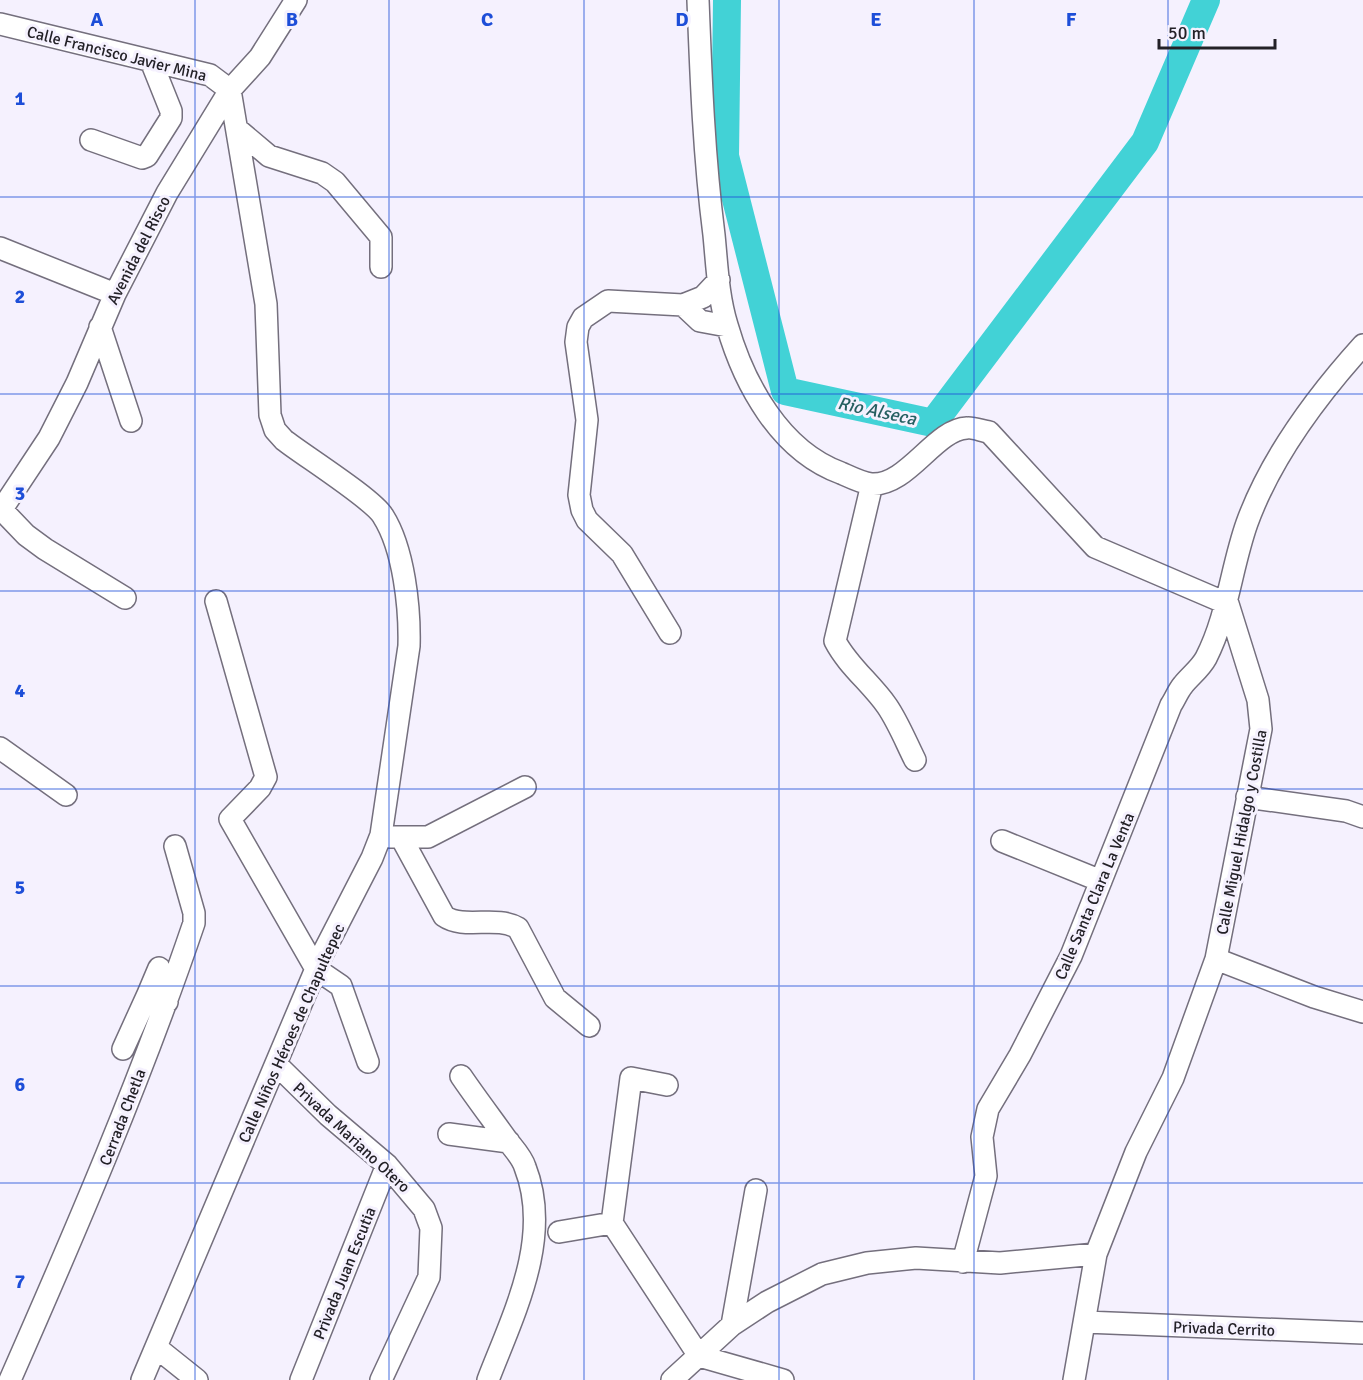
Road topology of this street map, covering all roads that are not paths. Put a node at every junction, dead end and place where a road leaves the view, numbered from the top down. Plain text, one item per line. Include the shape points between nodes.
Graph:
1 (296, 0) edge
2 (698, 0) edge
3 (0, 24) edge
4 (151, 61) junction
5 (230, 90) junction
6 (237, 129) junction
7 (91, 140) dead end
8 (0, 248) edge
9 (381, 267) dead end
10 (719, 279) junction
11 (115, 294) junction
12 (683, 305) junction
13 (727, 326) junction
14 (100, 327) junction
15 (1363, 345) edge
16 (131, 421) dead end
17 (872, 484) junction
18 (1, 511) edge
19 (125, 598) dead end
20 (216, 601) dead end
21 (1228, 604) junction
22 (670, 633) dead end
23 (0, 748) edge
24 (915, 760) dead end
25 (525, 787) dead end
26 (66, 795) dead end
27 (1247, 797) junction
28 (1363, 817) edge
29 (381, 835) junction
30 (402, 838) junction
31 (1002, 840) dead end
32 (175, 846) dead end
33 (1101, 881) junction
34 (1216, 959) junction
35 (159, 968) dead end
36 (316, 969) junction
37 (158, 998) junction
38 (1363, 1012) edge
39 (589, 1026) dead end
40 (123, 1048) dead end
41 (368, 1062) dead end
42 (276, 1064) junction
43 (461, 1076) dead end
44 (667, 1085) dead end
45 (450, 1134) dead end
46 (509, 1142) junction
47 (387, 1165) junction
48 (756, 1190) dead end
49 (612, 1223) junction
50 (558, 1232) dead end
51 (1096, 1254) junction
52 (963, 1262) junction
53 (1085, 1322) junction
54 (732, 1325) junction
55 (1363, 1333) edge
56 (157, 1348) junction
57 (699, 1356) junction
58 (0, 1375) edge
59 (1077, 1378) edge
60 (9, 1380) edge
61 (142, 1380) edge
62 (197, 1380) edge
63 (301, 1380) edge
64 (381, 1380) edge
65 (488, 1380) edge
66 (672, 1380) edge
67 (783, 1380) edge

1 - 5 street, Avenida del Risco via 261,57
2 - 10 street via 705,162
3 - 4 street, Calle Francisco Javier Mina
4 - 5 street, Calle Francisco Javier Mina via 210,75
4 - 7 street via 171,118 147,156 142,158
5 - 6 street, Calle Niños Héroes de Chapultepec
5 - 11 street, Avenida del Risco via 167,193
6 - 9 street via 269,156 322,173 335,182 381,237
6 - 29 street, Calle Niños Héroes de Chapultepec via 267,304 270,415 275,429 284,440 383,514 400,564 410,616 409,646
8 - 11 street
10 - 12 street via 703,297
10 - 13 street
11 - 14 street, Avenida del Risco
12 - 13 street via 700,321
12 - 22 street via 608,301 583,318 576,342 587,420 579,495 582,510 587,520 622,554
13 - 17 street via 758,399 796,447 826,468
14 - 16 street
14 - 18 street, Avenida del Risco via 49,438
15 - 21 street via 1312,407 1261,491 1246,525
17 - 21 street via 901,475 943,437 966,428 989,432 1095,546
17 - 24 street via 835,641 844,658 889,708
18 - 19 street via 45,549
20 - 36 street via 266,777 230,819
21 - 27 street, Calle Miguel Hidalgo y Costilla via 1262,716
21 - 33 street, Calle Santa Clara La Venta via 1206,659 1183,684 1172,705
23 - 26 street
25 - 30 street via 428,837
27 - 28 street via 1346,811
27 - 34 street, Calle Miguel Hidalgo y Costilla
29 - 30 street
29 - 36 street, Calle Niños Héroes de Chapultepec
30 - 39 street via 444,916 457,921 507,923 518,928 555,998
31 - 33 street
32 - 37 street, Cerrada Chetla via 194,923
33 - 52 street, Calle Santa Clara La Venta via 1071,956 988,1109 982,1137 986,1176
34 - 38 street
34 - 51 street, Calle Miguel Hidalgo y Costilla via 1173,1078 1136,1152
35 - 37 street
36 - 41 street via 341,986
36 - 42 street, Calle Niños Héroes de Chapultepec
37 - 40 street
37 - 60 street, Cerrada Chetla via 87,1204
42 - 47 street, Privada Mariano Otero
42 - 56 street, Calle Niños Héroes de Chapultepec
43 - 46 street
44 - 49 street via 632,1078
45 - 46 street
46 - 65 street via 525,1165 531,1185 533,1234 523,1290
47 - 63 street, Privada Juan Escutia
47 - 64 street, Privada Mariano Otero via 424,1209 431,1228 431,1256 429,1277
48 - 54 street
49 - 50 street
49 - 57 street
51 - 52 street via 1000,1263
51 - 53 street, Calle Miguel Hidalgo y Costilla
52 - 54 street via 897,1260 822,1274
53 - 55 street, Privada Cerrito
53 - 59 street, Calle Miguel Hidalgo y Costilla
54 - 57 street
56 - 61 street, Calle Niños Héroes de Chapultepec
56 - 62 street
57 - 66 street
57 - 67 street
58 - 60 street

